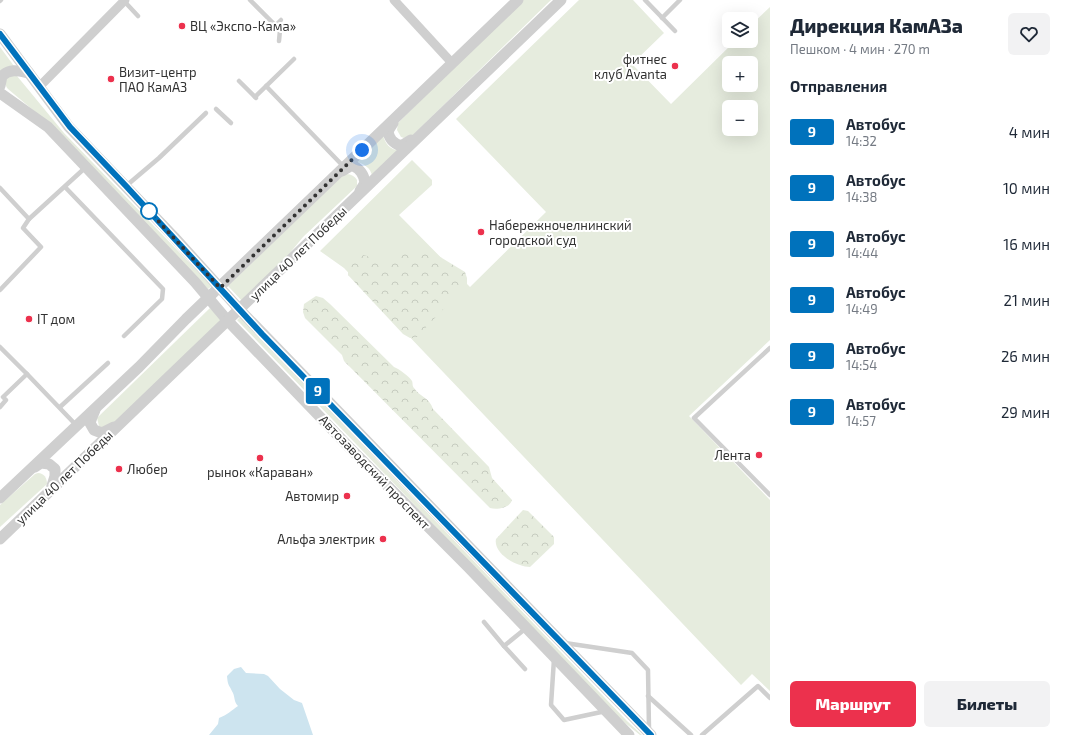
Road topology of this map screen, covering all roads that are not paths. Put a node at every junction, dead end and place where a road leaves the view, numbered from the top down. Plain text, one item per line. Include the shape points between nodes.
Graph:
1 (250, 0) edge
2 (394, 0) edge
3 (518, 0) edge
4 (561, 0) edge
5 (645, 0) edge
6 (680, 0) edge
7 (125, 1) edge
8 (138, 16) dead end
9 (662, 18) junction
10 (282, 20) dead end
11 (275, 26) junction
12 (674, 31) dead end
13 (0, 34) edge
14 (279, 41) dead end
15 (294, 59) dead end
16 (452, 63) junction
17 (29, 73) junction
18 (239, 81) dead end
19 (266, 86) junction
20 (39, 87) junction
21 (0, 90) edge
22 (216, 109) dead end
23 (402, 112) junction
24 (206, 113) dead end
25 (231, 123) dead end
26 (423, 133) junction
27 (86, 167) junction
28 (340, 171) junction
29 (126, 186) junction
30 (65, 187) junction
31 (0, 188) edge
32 (358, 195) junction
33 (30, 219) junction
34 (220, 288) junction
35 (0, 290) edge
36 (209, 298) junction
37 (239, 309) junction
38 (227, 320) junction
39 (124, 336) dead end
40 (0, 347) edge
41 (770, 348) edge
42 (108, 363) dead end
43 (27, 374) junction
44 (99, 405) junction
45 (0, 407) edge
46 (60, 407) junction
47 (118, 425) junction
48 (77, 426) junction
49 (26, 474) junction
50 (51, 489) junction
51 (770, 495) edge
52 (0, 498) edge
53 (0, 539) edge
54 (484, 622) dead end
55 (527, 628) junction
56 (552, 634) junction
57 (560, 642) junction
58 (542, 643) junction
59 (504, 646) junction
60 (554, 657) junction
61 (525, 669) dead end
62 (648, 696) junction
63 (770, 698) edge
64 (606, 711) junction
65 (650, 734) edge
66 (629, 735) edge
67 (691, 735) edge
68 (702, 735) edge

1 - 11 lane
2 - 16 street
3 - 16 street
4 - 26 street, улица 40 лет Победы
5 - 9 lane
6 - 9 lane
7 - 8 lane
7 - 20 street
9 - 12 lane
10 - 11 lane
11 - 14 lane via 280,30
13 - 17 street, Автозаводский проспект
15 - 19 lane
16 - 23 street
17 - 20 street, Автозаводский проспект
17 - 21 street via 10,71 2,76
18 - 19 lane via 255,98
19 - 28 lane
20 - 29 street, Автозаводский проспект via 70,127
21 - 27 street, Автозаводский проспект via 48,127
22 - 25 lane
23 - 26 street via 388,131 391,141 401,146
23 - 28 street
24 - 29 lane
26 - 32 street, улица 40 лет Победы
27 - 30 lane
27 - 36 street, Автозаводский проспект
28 - 32 street via 352,165 361,171 365,183
28 - 34 street
29 - 34 street, Автозаводский проспект
30 - 33 lane
30 - 39 lane via 163,289 162,299
31 - 33 lane
32 - 37 street, улица 40 лет Победы
33 - 35 lane via 23,228 42,247
34 - 36 street
34 - 37 street, Автозаводский проспект
36 - 38 street, Автозаводский проспект
36 - 44 street
37 - 38 street, улица 40 лет Победы
37 - 56 street, Автозаводский проспект
38 - 47 street, улица 40 лет Победы
38 - 55 street, Автозаводский проспект
40 - 43 lane
41 - 51 lane via 694,418
42 - 46 lane
43 - 45 lane via 3,397 6,400
43 - 46 lane
44 - 47 street via 90,423 94,430 102,432
44 - 48 street
46 - 48 lane
47 - 50 street, улица 40 лет Победы
48 - 49 street
49 - 50 street via 41,463 49,464 55,469
49 - 52 street
50 - 53 street, улица 40 лет Победы
54 - 59 lane
55 - 58 street, Автозаводский проспект
55 - 59 lane
56 - 57 street, Автозаводский проспект
56 - 58 street via 552,642
57 - 62 lane via 632,653 648,670
57 - 65 street, Автозаводский проспект
58 - 60 street, Автозаводский проспект
59 - 61 lane
60 - 64 street, Автозаводский проспект
60 - 64 lane via 551,705 564,720
62 - 65 lane
62 - 67 lane
63 - 68 lane via 758,686
64 - 66 street, Автозаводский проспект

